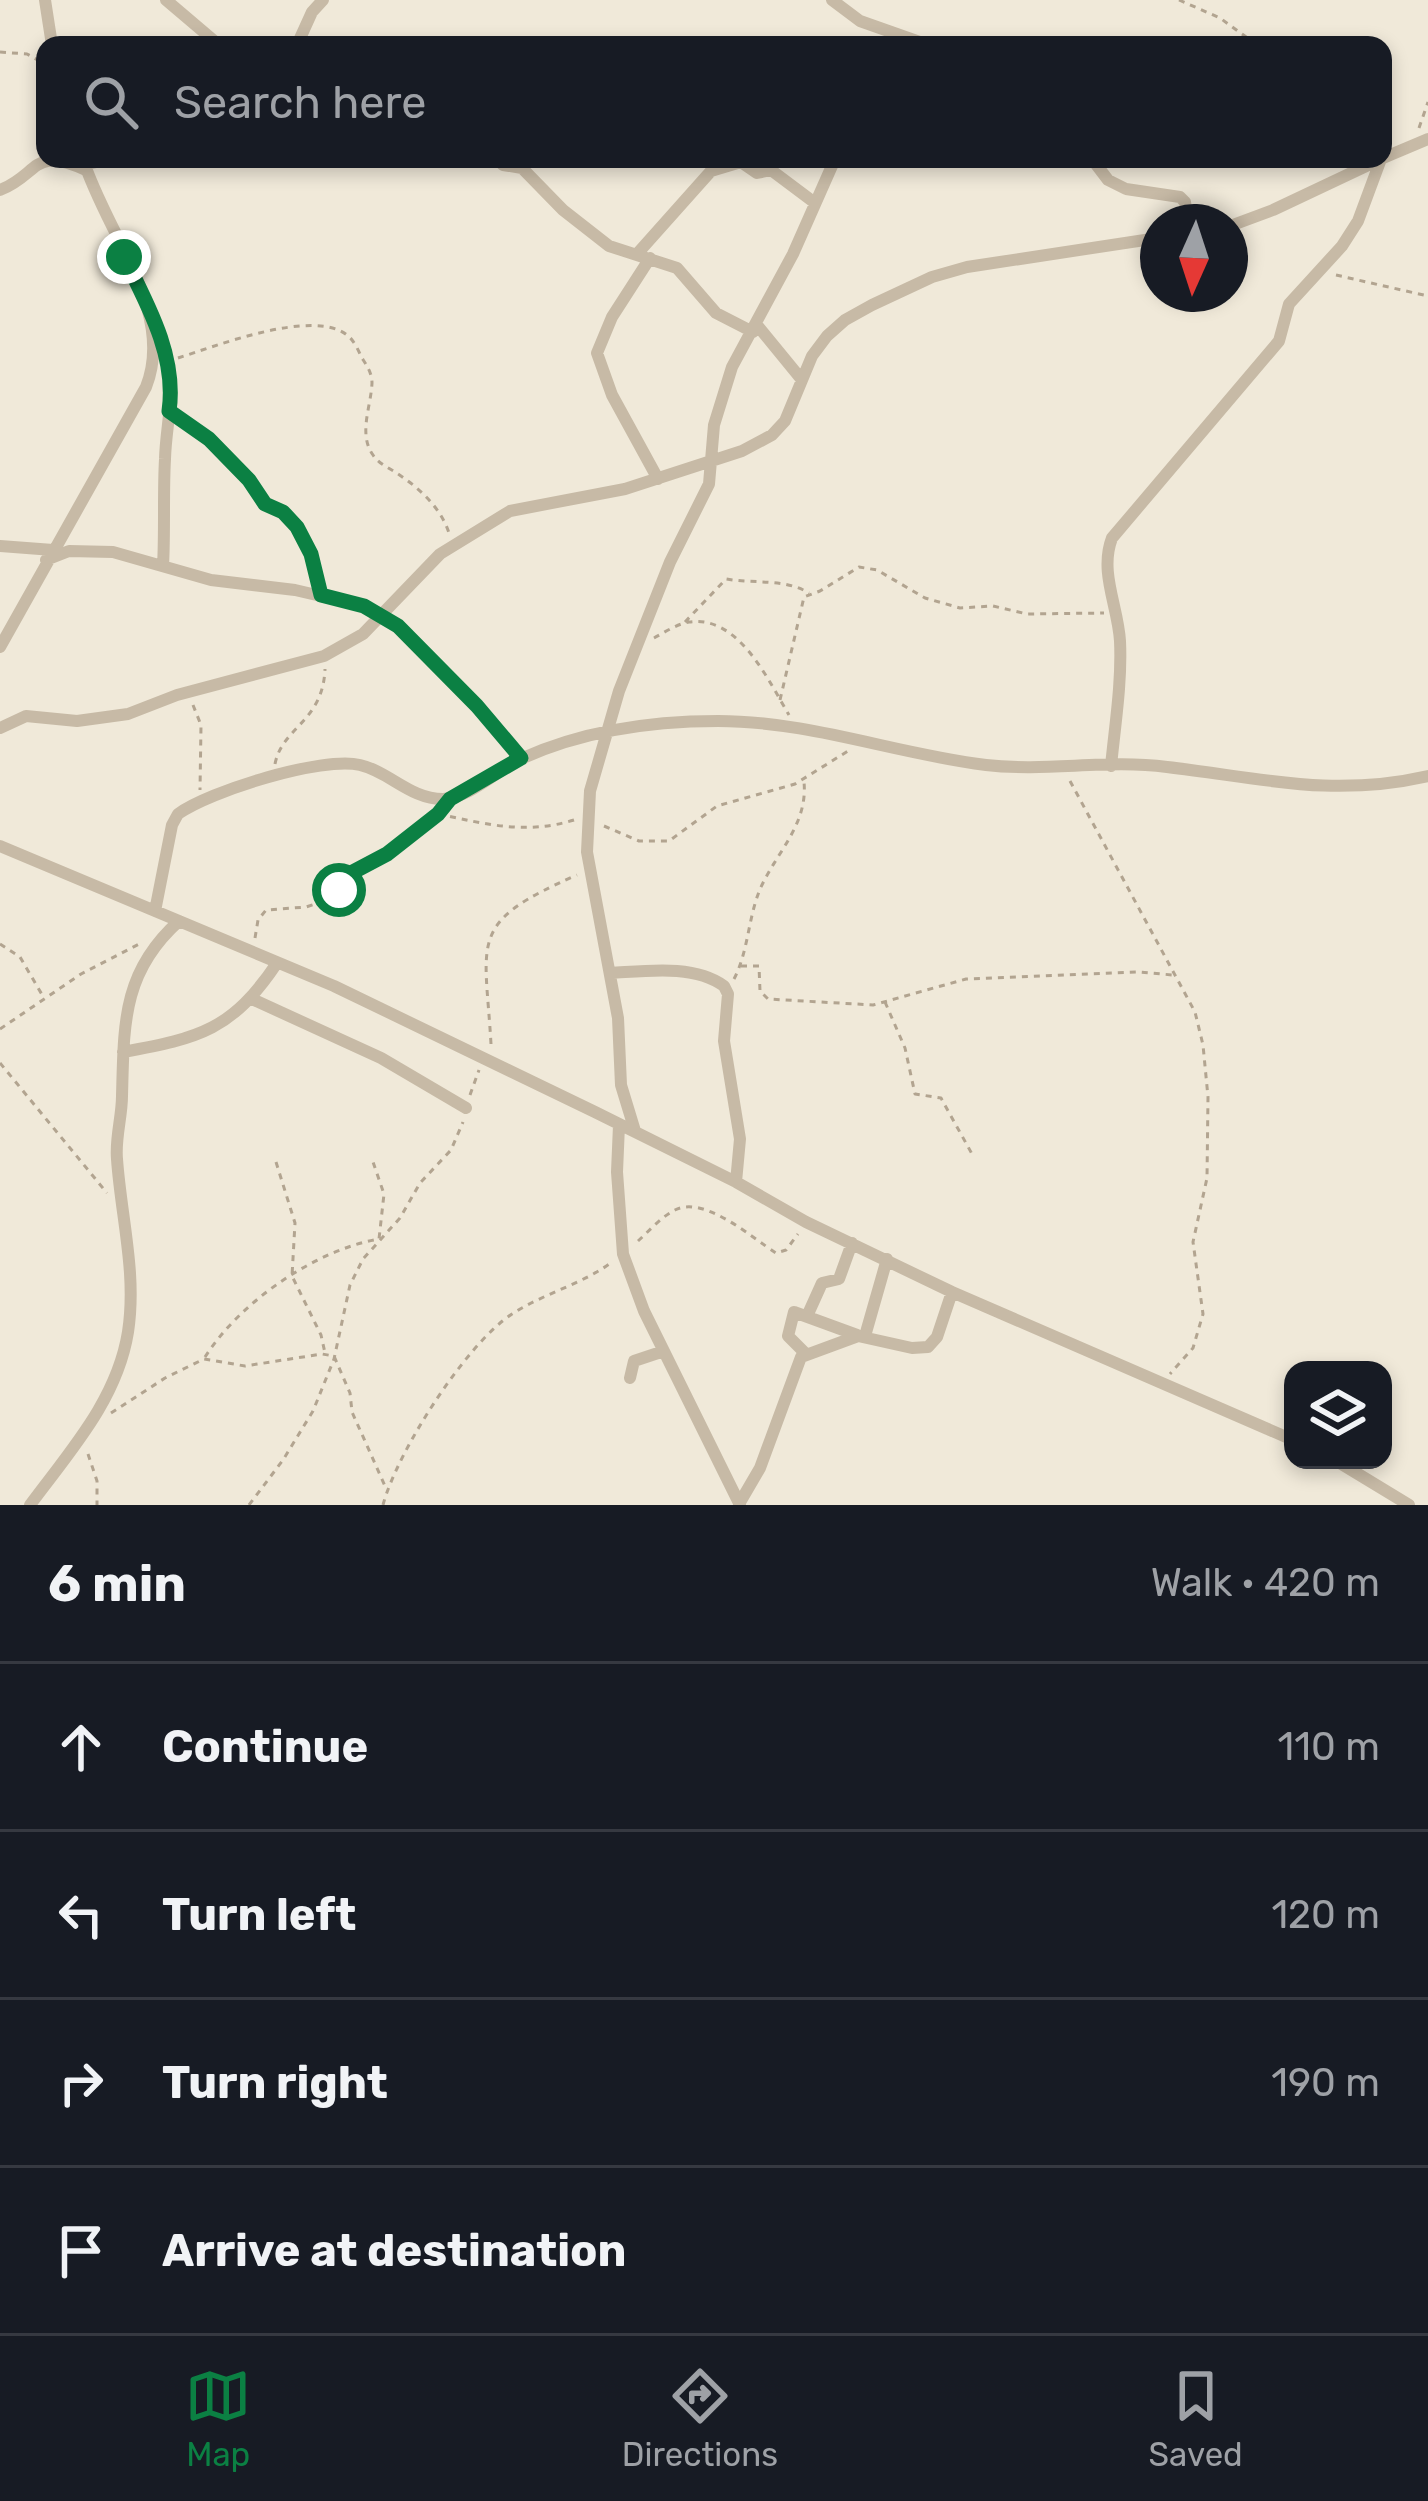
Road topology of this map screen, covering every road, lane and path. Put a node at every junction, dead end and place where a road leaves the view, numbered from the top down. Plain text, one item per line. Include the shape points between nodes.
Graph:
1 (45, 0) edge
2 (166, 0) edge
3 (323, 0) edge
4 (833, 0) edge
5 (1179, 0) edge
6 (51, 36) edge
7 (208, 36) edge
8 (301, 36) edge
9 (889, 36) edge
10 (1245, 36) edge
11 (0, 52) edge
12 (36, 59) edge
13 (1428, 102) edge
14 (1422, 142) edge
15 (1392, 154) edge
16 (36, 163) edge
17 (87, 168) edge
18 (522, 168) edge
19 (717, 168) edge
20 (750, 168) edge
21 (831, 168) edge
22 (1099, 168) edge
23 (1363, 168) edge
24 (1378, 168) edge
25 (0, 190) edge
26 (815, 203) junction
27 (1184, 204) edge
28 (1248, 219) edge
29 (1140, 241) edge
30 (644, 256) junction
31 (1318, 272) junction
32 (1428, 296) edge
33 (754, 328) junction
34 (155, 335) junction
35 (169, 361) junction
36 (802, 380) junction
37 (169, 411) junction
38 (712, 461) junction
39 (658, 479) junction
40 (0, 546) edge
41 (451, 546) junction
42 (50, 555) junction
43 (163, 566) junction
44 (811, 594) junction
45 (321, 595) junction
46 (1118, 613) junction
47 (382, 615) junction
48 (683, 624) junction
49 (0, 647) edge
50 (324, 656) junction
51 (631, 661) junction
52 (177, 695) junction
53 (780, 700) junction
54 (796, 726) junction
55 (0, 728) edge
56 (606, 732) junction
57 (872, 741) junction
58 (521, 758) junction
59 (1111, 766) junction
60 (1064, 769) junction
61 (275, 776) junction
62 (1428, 776) edge
63 (803, 780) junction
64 (200, 802) junction
65 (586, 817) junction
66 (0, 846) edge
67 (590, 869) junction
68 (155, 911) junction
69 (179, 921) junction
70 (161, 937) junction
71 (0, 944) edge
72 (256, 953) junction
73 (277, 963) junction
74 (741, 967) junction
75 (611, 974) junction
76 (1175, 975) junction
77 (728, 994) junction
78 (252, 999) junction
79 (45, 1000) junction
80 (884, 1001) junction
81 (0, 1029) edge
82 (123, 1052) junction
83 (487, 1059) junction
84 (0, 1063) edge
85 (466, 1108) junction
86 (619, 1125) junction
87 (634, 1131) junction
88 (972, 1154) dead end
89 (372, 1159) dead end
90 (276, 1162) dead end
91 (736, 1182) junction
92 (124, 1212) junction
93 (806, 1222) junction
94 (379, 1239) junction
95 (852, 1243) junction
96 (623, 1254) junction
97 (887, 1259) junction
98 (292, 1276) junction
99 (952, 1292) junction
100 (808, 1314) junction
101 (861, 1336) junction
102 (664, 1351) junction
103 (806, 1353) junction
104 (325, 1355) junction
105 (334, 1357) junction
106 (204, 1358) junction
107 (630, 1378) dead end
108 (1160, 1383) junction
109 (92, 1420) junction
110 (80, 1436) junction
111 (1284, 1436) edge
112 (1349, 1469) edge
113 (387, 1491) junction
114 (31, 1505) edge
115 (97, 1505) edge
116 (249, 1505) edge
117 (382, 1505) edge
118 (391, 1505) edge
119 (739, 1505) edge
120 (1409, 1505) edge

1 - 6 street
2 - 7 street
3 - 8 street
4 - 9 street
5 - 10 path
11 - 12 path
13 - 14 path
14 - 15 street
16 - 25 street
17 - 34 street
18 - 30 street via 609,246
19 - 30 street
20 - 26 street via 770,170
21 - 26 street
22 - 27 street via 1126,190 1180,196
23 - 28 street
24 - 31 street via 1358,220
26 - 33 street
29 - 36 street via 932,277 845,320
30 - 33 street via 684,273 716,313
30 - 39 street via 597,353
31 - 32 path
31 - 46 street via 1289,304 1280,341 1112,538 1105,565
33 - 36 street
33 - 38 street via 725,388
34 - 35 street
34 - 42 street via 146,387
35 - 37 street
35 - 41 path via 292,326 342,331 371,374 370,451 433,505
36 - 38 street via 772,435
37 - 43 street
37 - 45 path via 209,439 265,504 297,527
38 - 39 street
38 - 51 street
39 - 41 street via 510,511
40 - 42 street
41 - 47 street
42 - 43 street via 92,549
42 - 49 street
43 - 45 street
44 - 46 path via 868,567 960,608
44 - 48 path via 789,584 726,579
44 - 53 path via 801,602
45 - 47 street
46 - 59 street
47 - 50 street
47 - 58 street
48 - 51 path
48 - 53 path via 737,638
50 - 52 street
50 - 61 path via 320,700 280,750
51 - 56 street
52 - 55 street via 110,717 26,716
52 - 64 path via 201,725
53 - 54 path
54 - 56 street via 681,721
54 - 57 street
56 - 58 street
56 - 65 street
57 - 60 street via 979,764
57 - 63 path
58 - 61 street via 450,799 413,793 353,764
59 - 60 street
59 - 62 street via 1165,766 1306,788
60 - 76 path
61 - 64 street
63 - 65 path via 730,800 669,841 639,841
63 - 74 path via 800,819 760,889
64 - 68 street via 172,825
65 - 67 street
65 - 72 path via 517,830 438,814 353,872 331,899 266,910
66 - 68 street
67 - 75 street
67 - 83 path via 537,892 496,925 484,957
68 - 69 street
69 - 70 street
69 - 72 street
70 - 79 path via 100,963
70 - 82 street via 132,989
71 - 79 path via 15,950
72 - 73 street
73 - 78 street
73 - 83 street
74 - 77 path
74 - 80 path via 759,966 763,996 776,1001
75 - 77 street via 698,975
75 - 87 street via 621,1085
76 - 80 path via 966,979
76 - 108 path via 1200,1026 1207,1074 1208,1164 1193,1242 1203,1314 1193,1348
77 - 91 street
78 - 82 street via 205,1033
78 - 85 street
79 - 81 path
80 - 88 path via 915,1094 941,1098
82 - 92 street via 116,1150
83 - 85 path
83 - 86 street
84 - 92 path
85 - 94 path via 451,1150
86 - 87 street
86 - 96 street
87 - 91 street
89 - 94 path via 384,1194
90 - 98 path via 296,1223
91 - 93 street
92 - 109 street via 128,1333
93 - 95 street
93 - 96 path via 776,1252 717,1213 687,1206
94 - 98 path
94 - 105 path via 350,1285
95 - 97 street
95 - 100 street via 839,1279 822,1283
96 - 102 street
96 - 113 path via 500,1322 435,1403
97 - 99 street
97 - 101 street
98 - 104 path
98 - 106 path via 253,1301
99 - 101 street via 928,1347
99 - 108 street
100 - 101 street
100 - 103 street via 794,1312 788,1333
101 - 103 street
102 - 107 street via 634,1361
102 - 119 street
103 - 119 street
104 - 105 path
104 - 106 path via 245,1366
105 - 113 path
105 - 116 path via 313,1411
106 - 109 path
108 - 111 street
109 - 110 street
110 - 114 street
110 - 115 path
112 - 120 street
113 - 117 path
113 - 118 path

